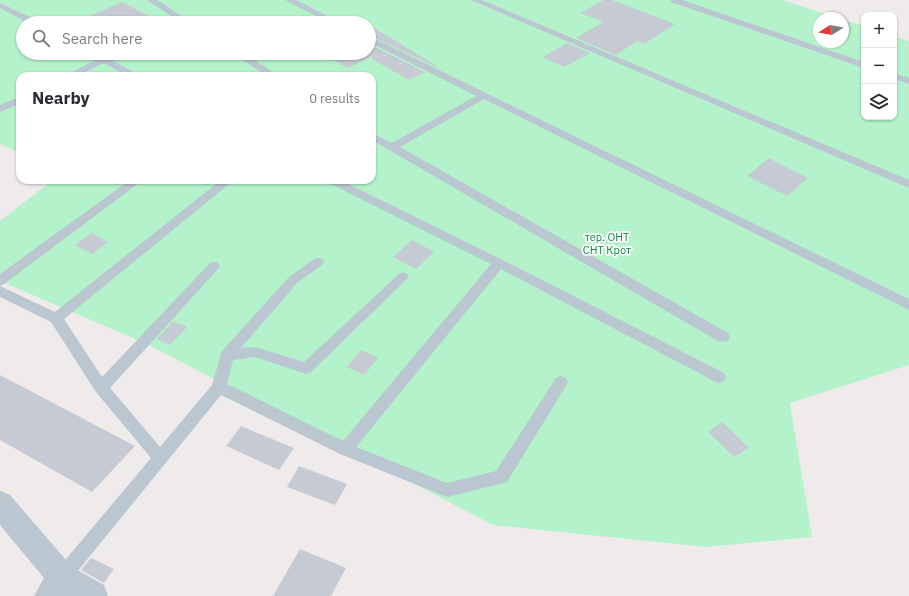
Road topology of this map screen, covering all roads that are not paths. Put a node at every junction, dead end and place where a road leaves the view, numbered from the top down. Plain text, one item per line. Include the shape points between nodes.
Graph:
1 (151, 0) edge
2 (290, 0) edge
3 (475, 0) edge
4 (674, 0) edge
5 (0, 5) edge
6 (21, 16) edge
7 (177, 16) edge
8 (323, 16) edge
9 (376, 42) edge
10 (102, 60) edge
11 (106, 60) edge
12 (248, 60) edge
13 (861, 64) edge
14 (78, 72) edge
15 (128, 72) edge
16 (268, 72) edge
17 (897, 77) edge
18 (909, 81) edge
19 (484, 95) junction
20 (16, 102) edge
21 (0, 109) edge
22 (376, 139) edge
23 (391, 148) junction
24 (132, 184) edge
25 (223, 184) edge
26 (339, 184) edge
27 (909, 184) edge
28 (318, 262) dead end
29 (499, 263) junction
30 (214, 266) dead end
31 (403, 277) dead end
32 (0, 281) edge
33 (0, 291) edge
34 (909, 305) edge
35 (56, 318) junction
36 (723, 337) dead end
37 (227, 355) junction
38 (719, 377) dead end
39 (561, 382) dead end
40 (218, 387) junction
41 (101, 388) junction
42 (345, 449) junction
43 (160, 458) junction
44 (0, 504) edge
45 (56, 586) edge
46 (93, 596) edge

1 - 7 lane
2 - 8 lane
3 - 27 lane
4 - 13 lane
5 - 6 lane
9 - 19 lane
10 - 14 lane
11 - 15 lane
12 - 16 lane
17 - 18 lane
19 - 23 lane
19 - 34 lane
20 - 21 lane
22 - 23 lane
23 - 36 lane
24 - 32 lane
25 - 35 lane
26 - 29 lane
28 - 37 lane via 293,280
29 - 38 lane
29 - 42 lane
30 - 41 lane
31 - 37 lane via 306,368 255,352
33 - 35 lane
35 - 41 lane
37 - 40 lane
39 - 42 lane via 501,477 447,490
40 - 42 lane
40 - 43 lane
41 - 43 lane
43 - 45 lane
44 - 45 street
45 - 46 street

